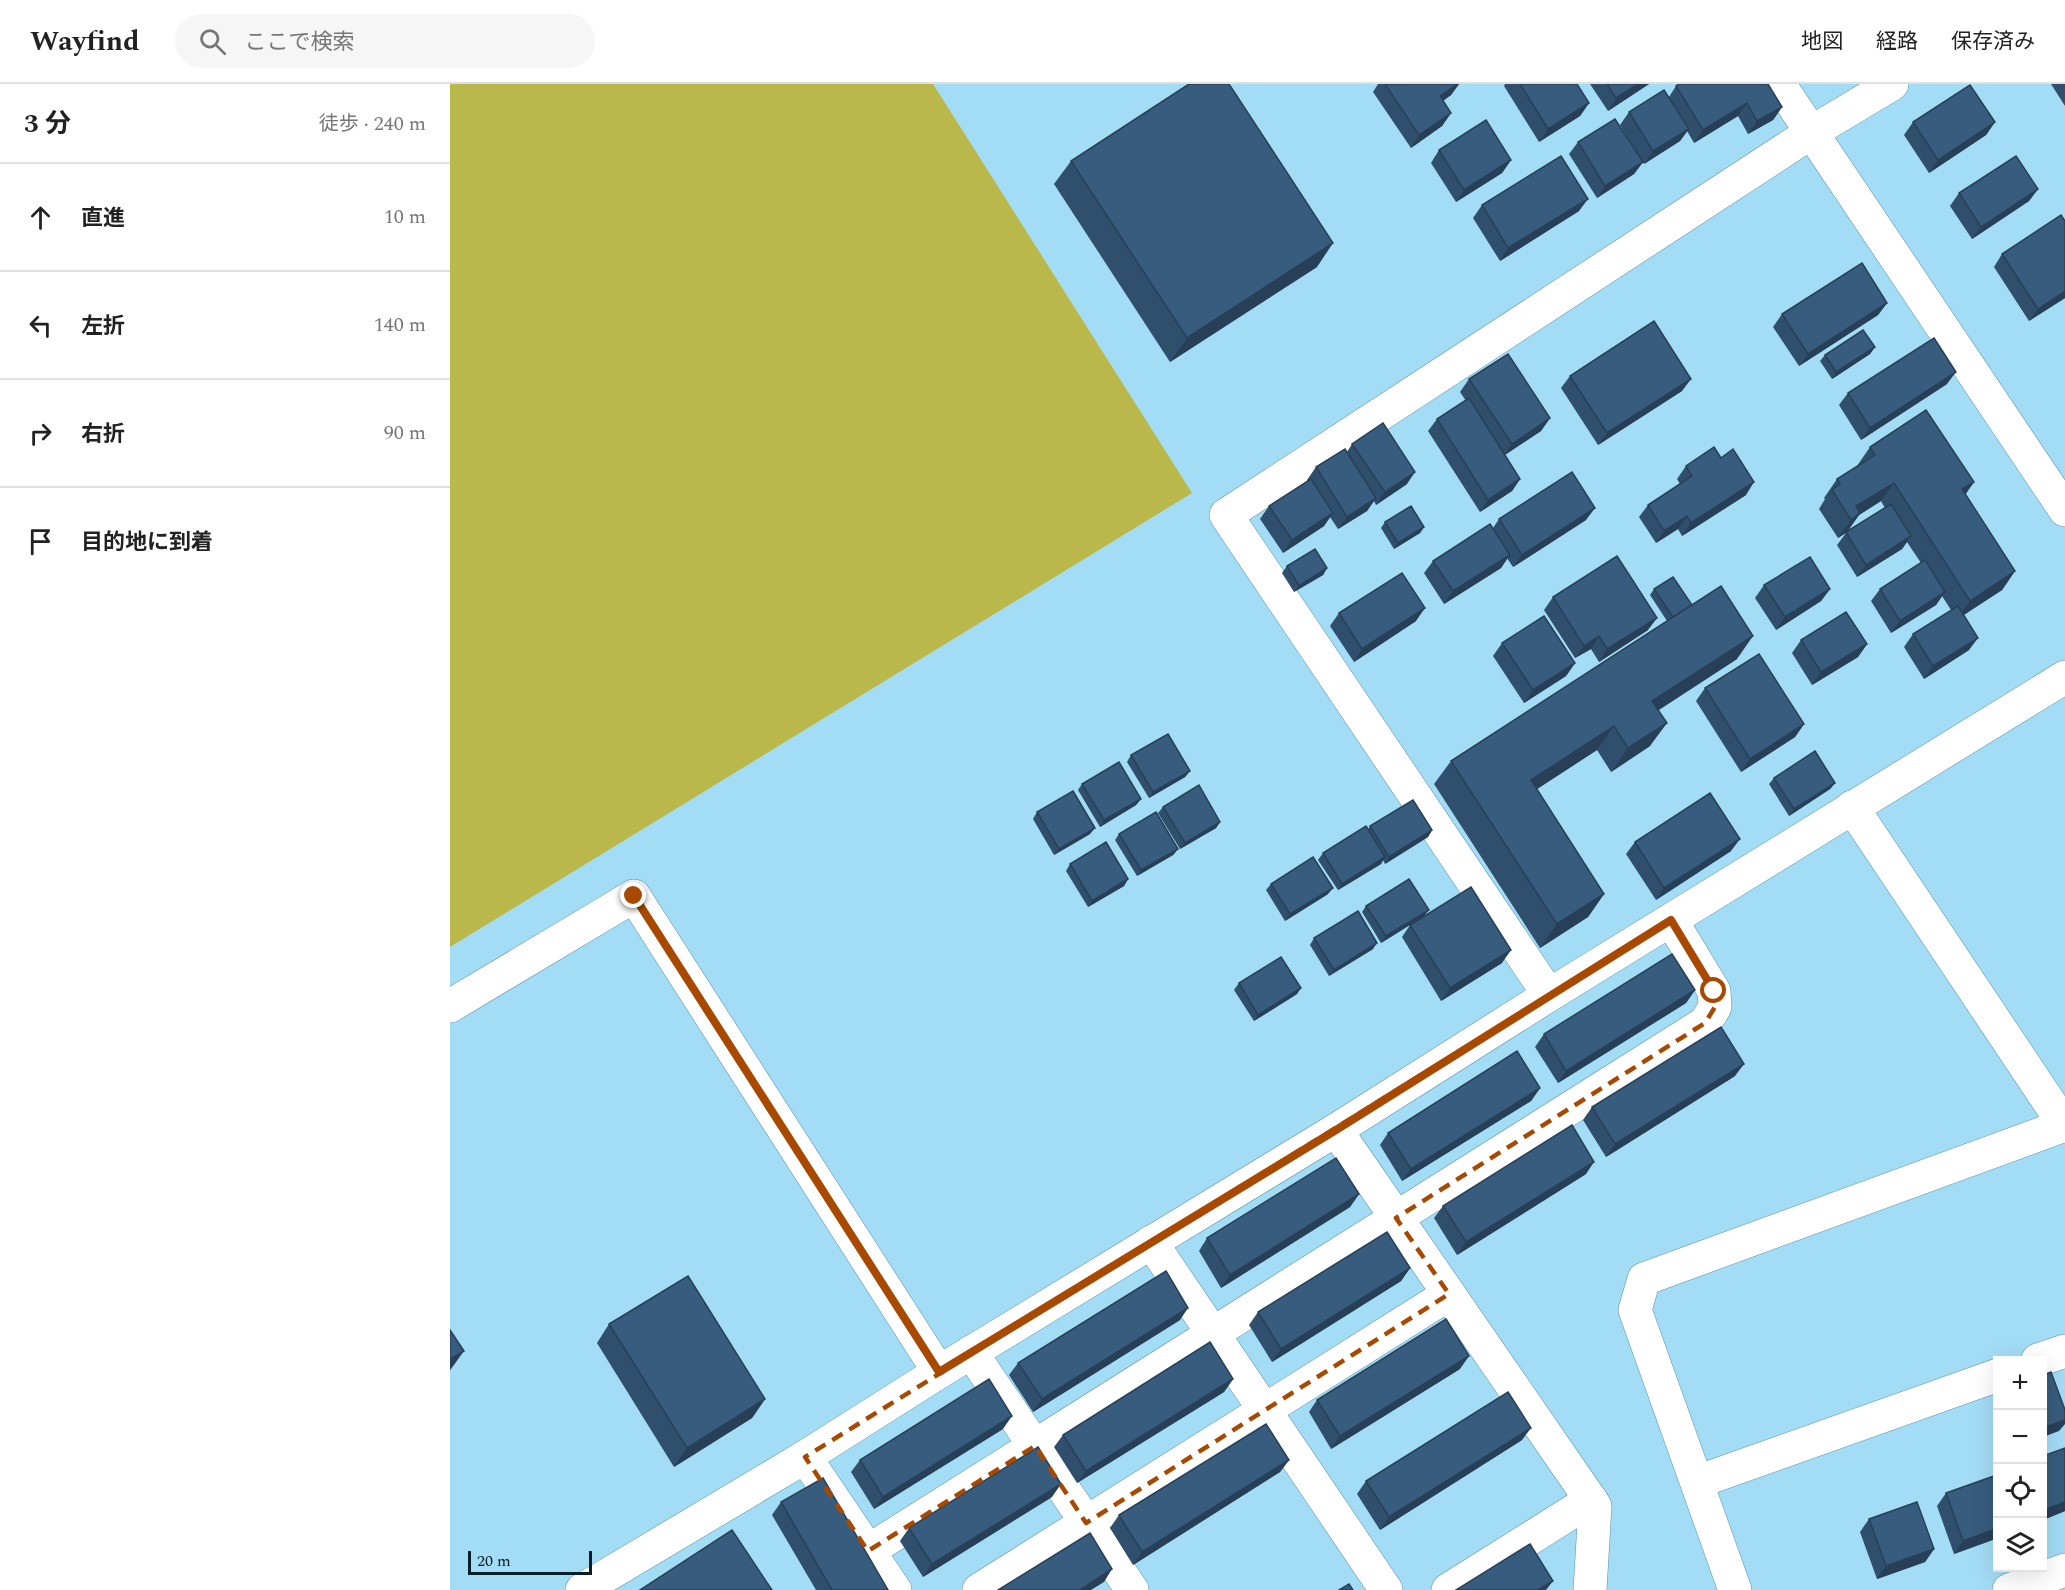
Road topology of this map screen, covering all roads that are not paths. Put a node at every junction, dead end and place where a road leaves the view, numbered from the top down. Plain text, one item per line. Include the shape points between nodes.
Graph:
1 (1779, 84) edge
2 (1892, 84) edge
3 (1812, 132) junction
4 (2065, 510) edge
5 (2065, 676) edge
6 (1852, 807) junction
7 (1671, 920) junction
8 (1549, 995) junction
9 (450, 1006) edge
10 (2065, 1125) edge
11 (1336, 1130) junction
12 (1396, 1218) junction
13 (1151, 1242) junction
14 (1449, 1294) junction
15 (1213, 1333) junction
16 (2065, 1351) edge
17 (971, 1352) junction
18 (2047, 1357) edge
19 (939, 1372) junction
20 (1993, 1377) edge
21 (1265, 1410) junction
22 (1035, 1446) junction
23 (805, 1457) junction
24 (1696, 1482) junction
25 (1591, 1500) junction
26 (1086, 1522) junction
27 (868, 1551) junction
28 (2065, 1570) edge
29 (582, 1590) edge
30 (895, 1590) edge
31 (980, 1590) edge
32 (1132, 1590) edge
33 (1386, 1590) edge
34 (1448, 1590) edge
35 (1590, 1590) edge
36 (1735, 1590) edge
37 (2009, 1590) edge

1 - 3 street
2 - 3 street
3 - 4 street
3 - 8 street via 1226,515
5 - 6 street
6 - 7 street
6 - 10 street
7 - 8 street
7 - 12 street via 1714,991 1715,1007 1705,1023
8 - 11 street
9 - 19 street via 634,896
10 - 24 street via 1644,1279 1635,1311
11 - 12 street
11 - 13 street
12 - 14 street
12 - 15 street
13 - 15 street
13 - 17 street
14 - 21 street
14 - 25 street
15 - 21 street
15 - 22 street
16 - 18 street
17 - 19 street
17 - 22 street
19 - 23 street
20 - 24 street
21 - 26 street
21 - 33 street
22 - 26 street
22 - 27 street
23 - 27 street
23 - 29 street
24 - 36 street
25 - 34 street
25 - 35 street via 1595,1506
26 - 31 street
26 - 32 street
27 - 30 street
28 - 37 street

